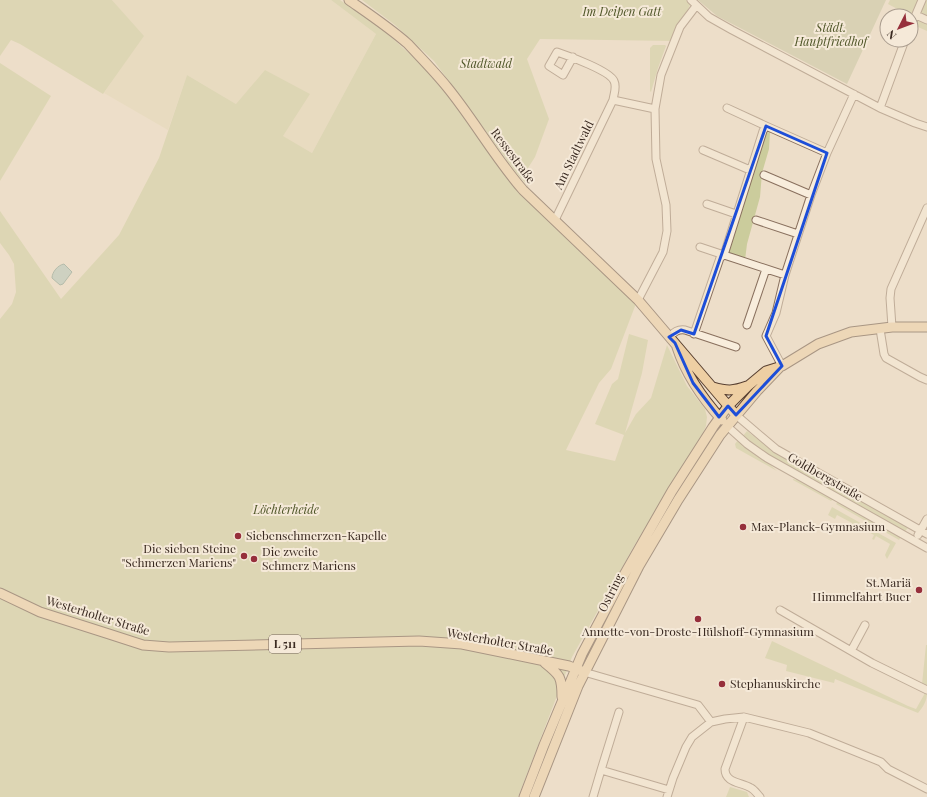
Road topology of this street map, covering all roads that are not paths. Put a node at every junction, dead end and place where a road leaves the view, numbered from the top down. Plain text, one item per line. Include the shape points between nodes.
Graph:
1 (349, 0) edge
2 (691, 0) edge
3 (696, 6) junction
4 (902, 48) edge
5 (572, 57) dead end
6 (854, 94) junction
7 (613, 100) junction
8 (727, 108) dead end
9 (880, 108) junction
10 (655, 109) junction
11 (766, 126) junction
12 (927, 127) edge
13 (703, 150) dead end
14 (828, 153) junction
15 (750, 170) junction
16 (764, 175) dead end
17 (811, 195) junction
18 (707, 204) dead end
19 (927, 208) edge
20 (736, 214) junction
21 (555, 220) junction
22 (756, 220) dead end
23 (798, 234) junction
24 (700, 247) dead end
25 (724, 255) junction
26 (766, 269) junction
27 (785, 275) junction
28 (638, 300) junction
29 (747, 325) dead end
30 (892, 327) junction
31 (927, 327) edge
32 (880, 328) junction
33 (694, 334) junction
34 (672, 340) junction
35 (736, 347) dead end
36 (782, 366) junction
37 (927, 380) edge
38 (748, 386) junction
39 (713, 387) junction
40 (728, 406) junction
41 (736, 415) junction
42 (719, 417) junction
43 (727, 426) junction
44 (927, 520) edge
45 (924, 533) edge
46 (915, 541) junction
47 (927, 548) edge
48 (0, 593) edge
49 (780, 610) dead end
50 (865, 625) dead end
51 (851, 651) junction
52 (543, 661) junction
53 (580, 670) junction
54 (927, 690) edge
55 (562, 700) junction
56 (619, 712) dead end
57 (744, 717) junction
58 (711, 722) junction
59 (601, 770) junction
60 (927, 789) edge
61 (668, 794) edge
62 (524, 797) edge
63 (534, 797) edge
64 (593, 797) edge
65 (760, 797) edge

1 - 21 main road, Ressestraße via 382,23 427,65 447,87 508,172
2 - 3 street
3 - 6 street via 732,30
3 - 10 street via 680,27 663,68
4 - 9 street
5 - 7 street, Am Stadtwald via 605,72 614,79 616,88
6 - 9 street
6 - 14 street
7 - 10 street
7 - 21 street, Am Stadtwald
8 - 11 street
9 - 12 street
10 - 28 street via 656,160 666,205 668,231 663,252
11 - 14 street
11 - 15 street
13 - 15 street
14 - 17 street
15 - 20 street
16 - 17 street
17 - 23 street
18 - 20 street
19 - 30 street via 891,289
20 - 25 street
21 - 28 main road, Ressestraße
22 - 23 street
23 - 27 street
24 - 25 street
25 - 26 street
25 - 33 street via 720,258
26 - 27 street
26 - 29 street
27 - 36 street via 776,313 766,336
28 - 34 main road, Ressestraße
30 - 31 main road
30 - 32 main road
32 - 36 main road via 851,332 818,344
32 - 37 street via 886,358
33 - 34 street via 676,331
33 - 35 street
34 - 39 main road, Ressestraße
34 - 42 main road, Ressestraße via 693,383
36 - 38 main road, Ostring via 766,371
36 - 41 main road, Ostring
38 - 39 main road via 734,390
38 - 40 main road, Ostring
39 - 40 main road, Ressestraße
40 - 41 main road, Ressestraße
40 - 42 main road, Ostring
41 - 43 main road, Ostring
41 - 45 street, Goldbergstraße via 776,450
42 - 43 main road, Goldbergstraße
42 - 53 main road, Ostring via 672,491 624,575 582,654
43 - 46 street, Goldbergstraße via 767,458
43 - 53 main road, Ostring via 678,500
44 - 45 street
45 - 46 street
46 - 47 street, Goldbergstraße
48 - 52 main road, Westerholter Straße / L 511 via 40,612 143,645 177,647 419,641 462,644
49 - 51 street
50 - 51 street
51 - 54 street
52 - 53 main road, Westerholter Straße / L 511
52 - 55 main road via 561,680
53 - 55 main road, Ostring
53 - 58 street, Westerholter Straße via 698,705
53 - 63 main road, Ostring
55 - 62 main road, Ostring
56 - 59 street
57 - 58 street
57 - 60 street via 809,732 881,762 888,769
57 - 65 street via 725,774 729,779 753,788
58 - 61 street via 692,737 686,747
59 - 61 street
59 - 64 street

